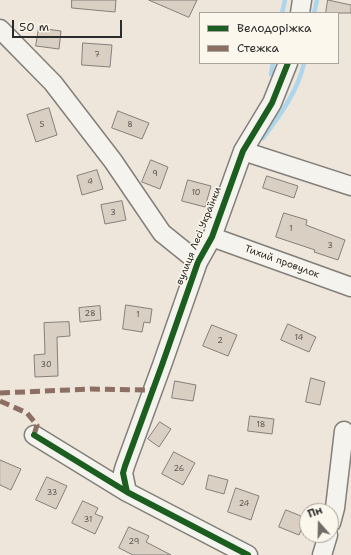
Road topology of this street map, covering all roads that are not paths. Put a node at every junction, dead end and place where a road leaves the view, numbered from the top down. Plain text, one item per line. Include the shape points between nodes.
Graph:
1 (302, 0) edge
2 (300, 12) edge
3 (0, 29) edge
4 (288, 64) edge
5 (243, 151) junction
6 (351, 186) edge
7 (212, 237) junction
8 (198, 262) junction
9 (351, 287) edge
10 (344, 431) dead end
11 (34, 435) dead end
12 (127, 492) junction
13 (336, 503) edge
14 (326, 543) edge
15 (248, 555) edge
16 (322, 555) edge

1 - 2 street
3 - 8 street via 53,83 113,161 162,233
4 - 5 street, вулиця Лесі Українки via 272,103
5 - 6 street
5 - 7 street, вулиця Лесі Українки
7 - 8 street, вулиця Лесі Українки
7 - 9 street, Тихий провулок
8 - 12 street, вулиця Лесі Українки via 125,466
10 - 13 street
11 - 12 street
12 - 15 street
14 - 16 street

